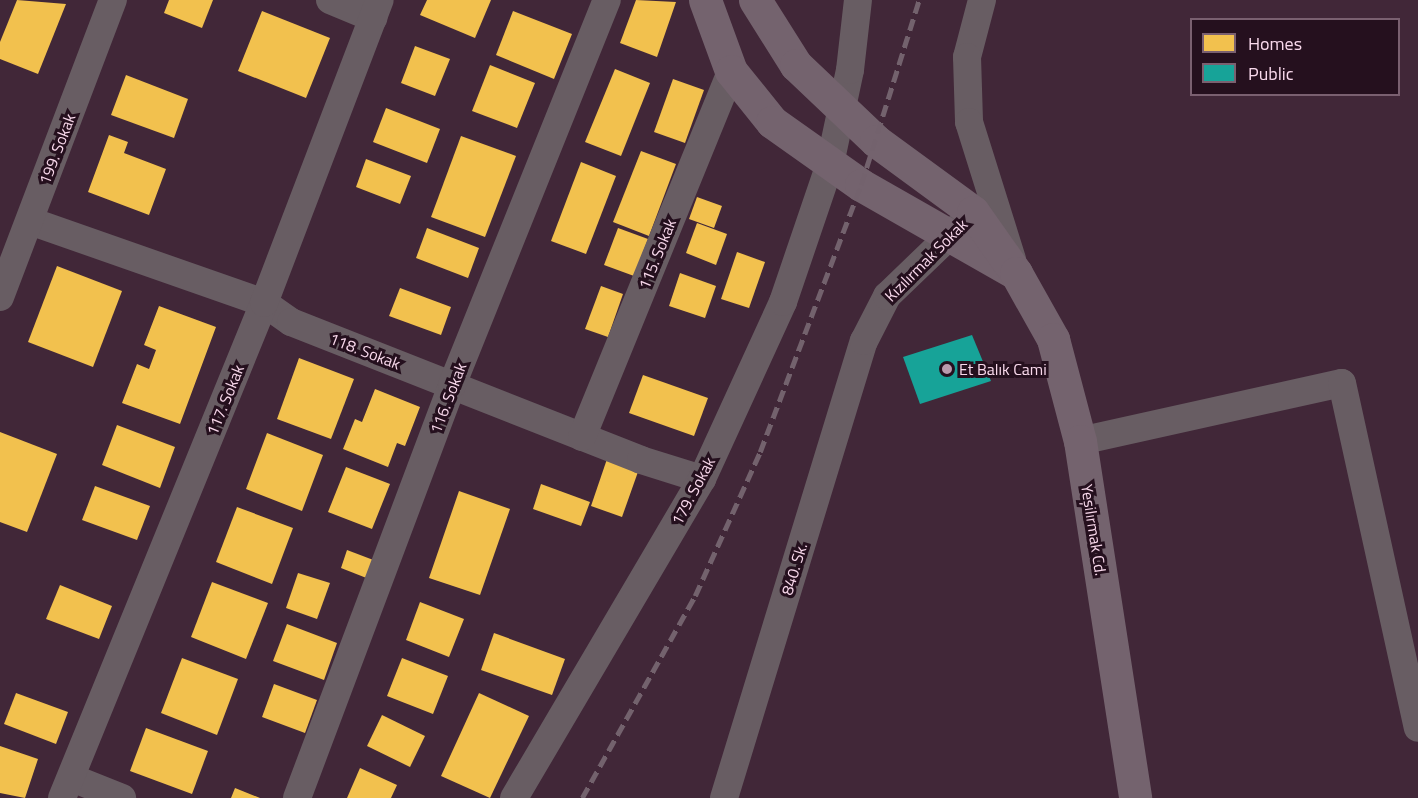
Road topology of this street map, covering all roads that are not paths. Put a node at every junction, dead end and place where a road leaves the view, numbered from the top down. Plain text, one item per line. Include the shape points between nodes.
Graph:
1 (113, 0) edge
2 (330, 0) edge
3 (607, 0) edge
4 (705, 0) edge
5 (755, 0) edge
6 (858, 0) edge
7 (982, 0) edge
8 (376, 9) edge
9 (731, 71) junction
10 (842, 110) junction
11 (830, 164) junction
12 (973, 212) junction
13 (30, 221) junction
14 (949, 238) junction
15 (1016, 273) junction
16 (0, 297) edge
17 (264, 303) junction
18 (864, 341) joint
19 (452, 386) junction
20 (582, 437) junction
21 (1080, 441) junction
22 (702, 479) junction
23 (1418, 729) edge
24 (67, 788) edge
25 (122, 798) edge
26 (297, 798) edge
27 (514, 798) edge
28 (724, 798) edge
29 (1135, 798) edge

1 - 13 street, 199. Sokak
2 - 8 street
3 - 19 street, 116. Sokak
4 - 9 main road
5 - 10 main road, Yeşilırmak Cd. via 796,65
6 - 10 street, 179. Sokak
7 - 15 street via 967,57 969,122
8 - 17 street, 117. Sokak
9 - 11 main road via 772,122
9 - 20 street, 115. Sokak
10 - 11 street, 179. Sokak
10 - 12 main road, Yeşilırmak Cd. via 876,141
11 - 14 main road
11 - 22 street, 179. Sokak via 783,302
12 - 14 street, Kızılırmak Sokak
12 - 15 main road, Yeşilırmak Cd.
13 - 16 street, 199. Sokak
13 - 17 street, 118. Sokak
14 - 15 main road
14 - 18 street, Kızılırmak Sokak via 887,296
15 - 21 main road, Yeşilırmak Cd. via 1053,339
17 - 19 street, 118. Sokak via 291,322
17 - 24 street, 117. Sokak
18 - 28 street, 840. Sk.
19 - 20 street, 118. Sokak
19 - 26 street, 116. Sokak
20 - 22 street, 118. Sokak
21 - 23 street via 1342,383
21 - 29 main road, Yeşilırmak Cd.
22 - 27 street, 179. Sokak
24 - 25 street

